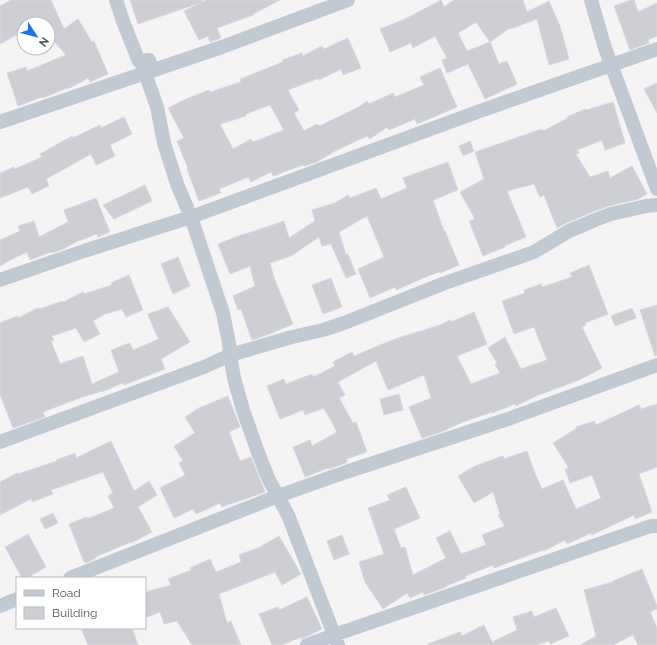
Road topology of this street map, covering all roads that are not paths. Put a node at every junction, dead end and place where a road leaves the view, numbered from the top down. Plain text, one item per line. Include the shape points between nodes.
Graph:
1 (116, 0) edge
2 (348, 0) edge
3 (591, 0) edge
4 (657, 49) edge
5 (611, 64) junction
6 (149, 71) junction
7 (0, 122) edge
8 (657, 189) edge
9 (657, 205) edge
10 (191, 217) junction
11 (0, 280) edge
12 (230, 355) junction
13 (657, 365) edge
14 (0, 442) edge
15 (278, 496) junction
16 (657, 526) edge
17 (73, 577) edge
18 (16, 599) edge
19 (0, 606) edge
20 (336, 640) edge
21 (307, 645) edge

1 - 6 street via 138,59 149,60
2 - 6 street
3 - 5 street
4 - 5 street
5 - 8 street
5 - 10 street
6 - 7 street
6 - 10 street via 164,143
9 - 12 street via 594,220 569,231 534,252 445,283 344,323
10 - 11 street
10 - 12 street via 223,313
12 - 14 street via 204,367
12 - 15 street via 243,410 269,480
13 - 15 street via 508,419
15 - 17 street
15 - 20 street via 288,515
16 - 20 street via 651,526
18 - 19 street
20 - 21 street

